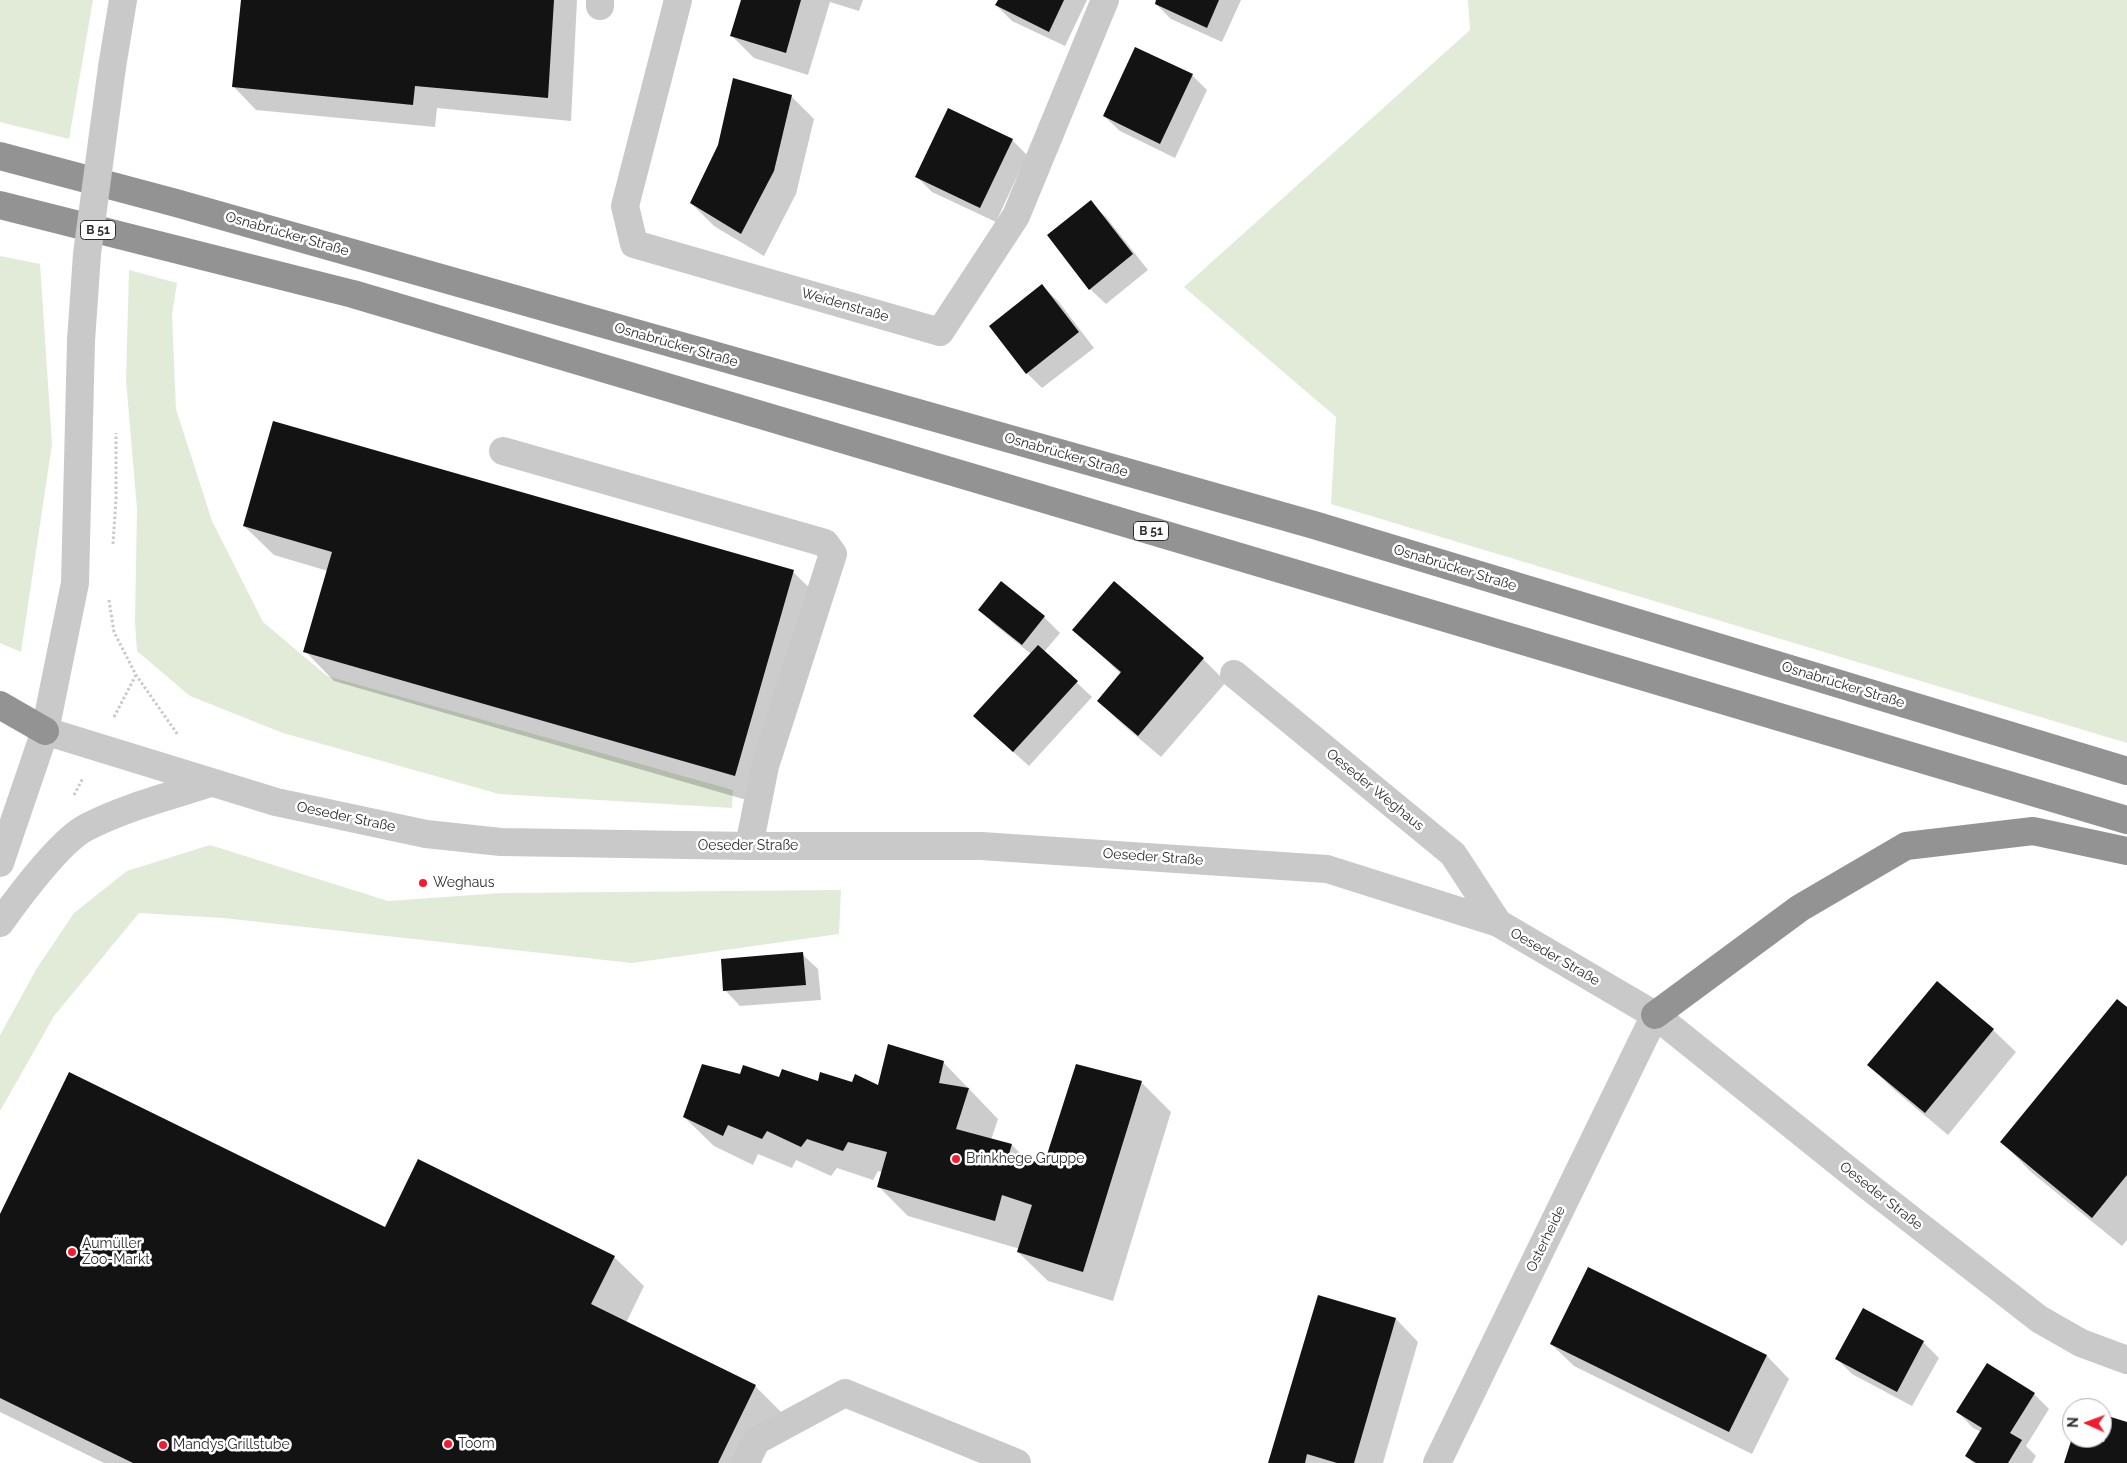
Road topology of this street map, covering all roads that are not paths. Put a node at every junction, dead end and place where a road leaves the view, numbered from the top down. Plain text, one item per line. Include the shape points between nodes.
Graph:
1 (123, 0) edge
2 (678, 0) edge
3 (1105, 0) edge
4 (0, 156) edge
5 (0, 205) edge
6 (503, 451) dead end
7 (1234, 674) dead end
8 (0, 705) edge
9 (45, 731) junction
10 (2127, 771) edge
11 (211, 783) junction
12 (2127, 820) edge
13 (749, 846) junction
14 (2127, 851) edge
15 (0, 863) edge
16 (0, 923) edge
17 (1498, 923) junction
18 (1655, 1015) junction
19 (2127, 1360) edge
20 (746, 1463) edge
21 (1017, 1463) edge
22 (1437, 1463) edge

1 - 9 street, bridge via 87,254 81,341 75,583
2 - 3 street, Weidenstraße via 625,206 634,244 940,332 1016,216
4 - 10 highway, Osnabrücker Straße via 1304,522
5 - 12 highway, B 51 via 363,297
6 - 13 street via 825,543 833,554 765,766
7 - 17 street, Oeseder Weghaus via 1453,854
8 - 9 highway
9 - 11 street, Oeseder Straße
9 - 15 street
11 - 13 street, Oeseder Straße via 276,802 426,834 502,842
11 - 16 street via 86,827 69,840
13 - 17 street, Oeseder Straße via 981,846 1327,869
14 - 18 highway via 2033,831 1906,846 1800,908
17 - 18 street, Oeseder Straße
18 - 19 street, Oeseder Straße via 2039,1319 2081,1343
18 - 22 street, Osterheide
20 - 21 street via 756,1441 845,1393

